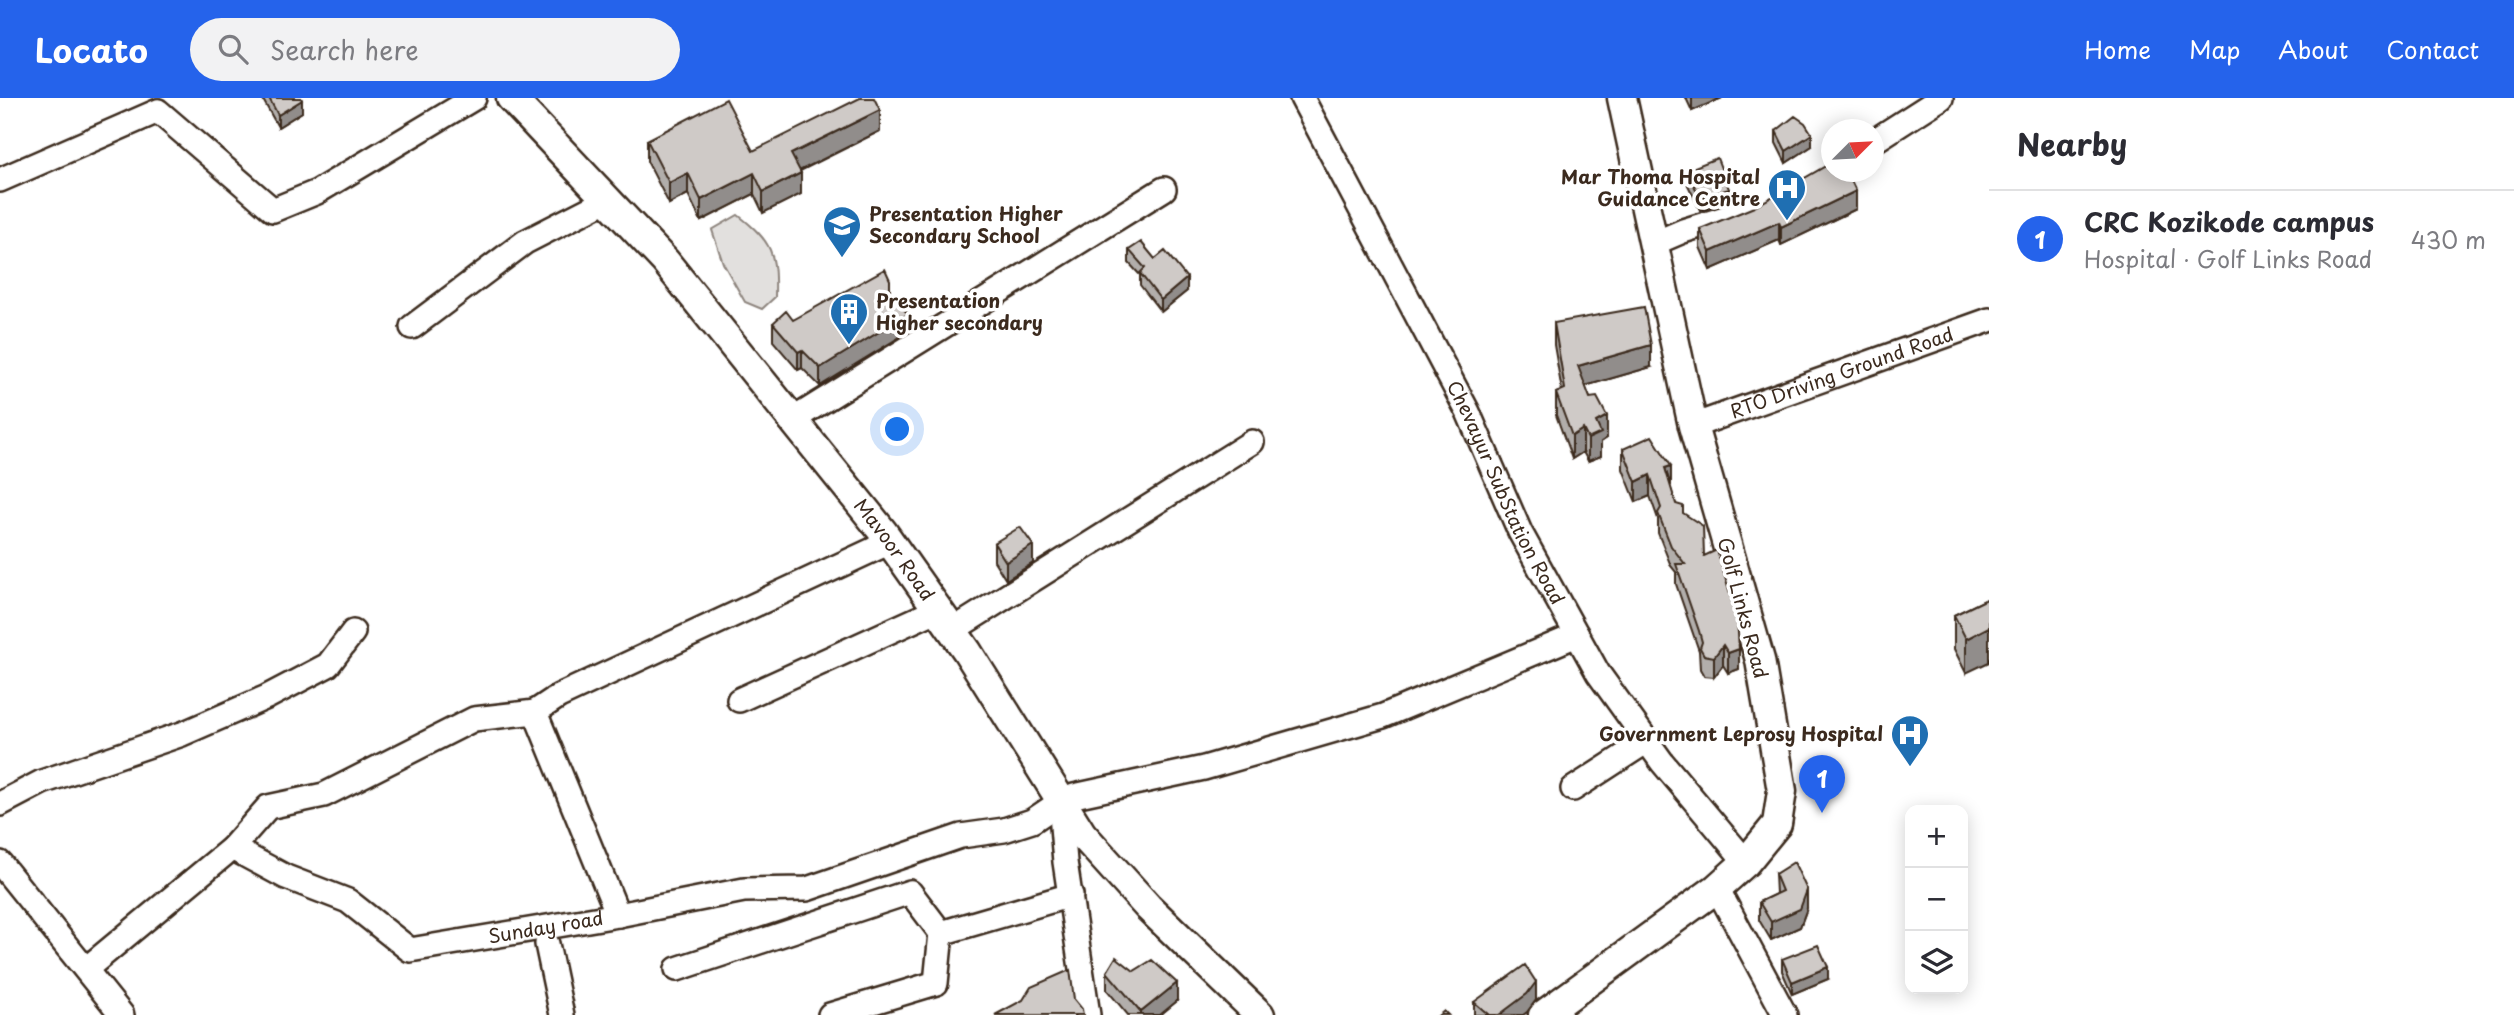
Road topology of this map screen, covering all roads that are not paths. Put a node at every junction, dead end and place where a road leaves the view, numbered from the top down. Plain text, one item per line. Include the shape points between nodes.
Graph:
1 (474, 98) edge
2 (511, 98) edge
3 (532, 98) edge
4 (1302, 98) edge
5 (1622, 98) edge
6 (1941, 98) edge
7 (1884, 135) edge
8 (0, 180) edge
9 (1164, 189) dead end
10 (1775, 197) edge
11 (609, 199) junction
12 (1655, 243) junction
13 (1989, 320) edge
14 (412, 327) dead end
15 (802, 414) junction
16 (1693, 426) junction
17 (1252, 442) dead end
18 (890, 542) junction
19 (939, 609) junction
20 (964, 623) junction
21 (353, 632) dead end
22 (1577, 635) junction
23 (739, 700) dead end
24 (535, 712) junction
25 (1647, 741) junction
26 (1573, 789) dead end
27 (1067, 799) junction
28 (0, 804) edge
29 (232, 848) junction
30 (1746, 862) junction
31 (0, 863) edge
32 (1717, 888) junction
33 (1071, 895) junction
34 (618, 915) junction
35 (941, 933) junction
36 (547, 944) dead end
37 (86, 969) junction
38 (677, 969) dead end
39 (122, 1015) edge
40 (562, 1015) edge
41 (830, 1015) edge
42 (1088, 1015) edge
43 (1260, 1015) edge
44 (1278, 1015) edge
45 (1544, 1015) edge
46 (1785, 1015) edge

1 - 8 street via 317,192 272,210 158,111
2 - 11 main road, Mavoor Road
3 - 15 main road, Mavoor Road via 677,257
4 - 22 street, Chevayur SubStation Road via 1468,412 1520,532
5 - 12 main road, Golf Links Road
6 - 7 street
9 - 15 street
10 - 12 street via 1747,212
11 - 14 street via 525,242
11 - 18 main road, Mavoor Road via 665,261
12 - 16 main road, Golf Links Road
13 - 16 street, RTO Driving Ground Road
15 - 20 main road, Mavoor Road via 896,528
16 - 30 main road, Golf Links Road via 1760,660 1782,791 1777,824
17 - 20 street
18 - 19 main road, Mavoor Road
18 - 24 street via 559,696
19 - 23 street
19 - 27 main road, Mavoor Road
20 - 27 main road, Mavoor Road
21 - 28 street via 328,665 267,697 182,733 42,782
22 - 25 street, Chevayur SubStation Road
22 - 27 street via 1383,716 1204,768
24 - 29 street via 474,719 324,795 268,807
24 - 34 street
25 - 26 street
25 - 30 street, Chevayur SubStation Road
27 - 33 street
27 - 34 street, Sunday road via 1032,821 961,836 807,889 744,890
27 - 43 main road, Mavoor Road via 1082,834 1148,907
27 - 44 main road, Mavoor Road via 1186,928
29 - 34 street, Sunday road via 286,877 348,901 410,950
29 - 37 street
30 - 32 main road, Golf Links Road
31 - 37 street
32 - 45 main road, Golf Links Road
32 - 46 street
33 - 35 street
33 - 42 street
35 - 38 street via 910,892
35 - 41 street via 936,983
36 - 40 street
37 - 39 street

